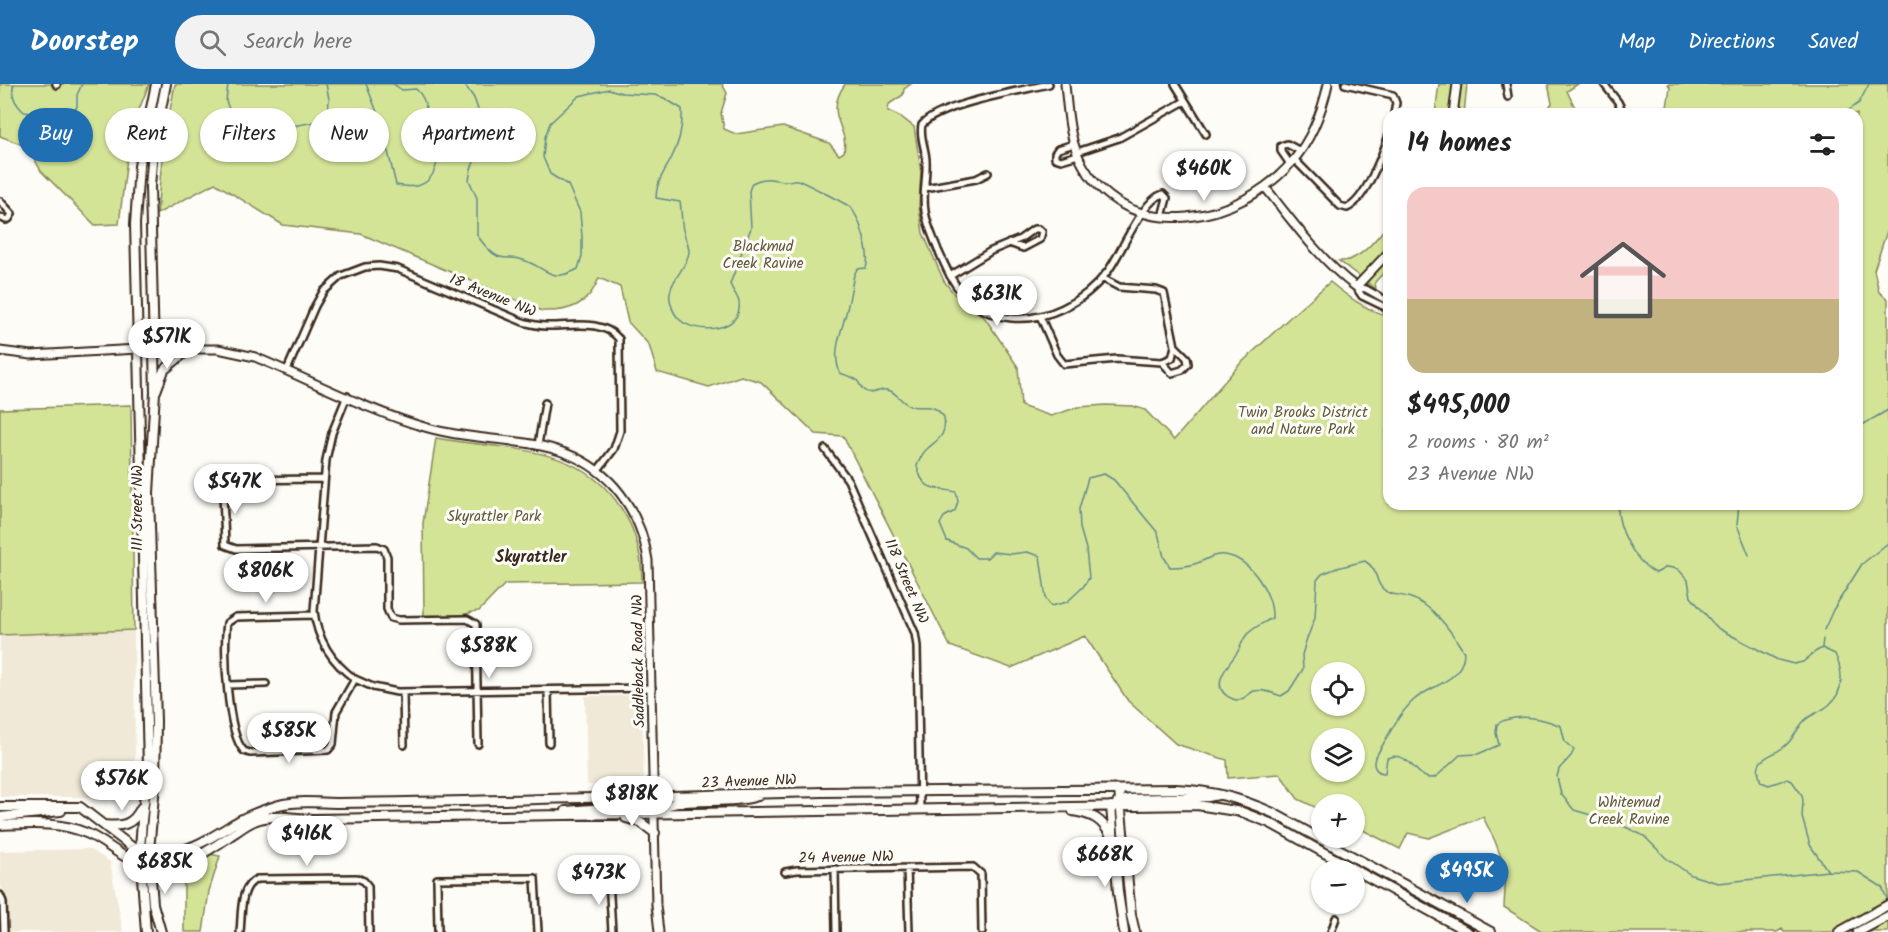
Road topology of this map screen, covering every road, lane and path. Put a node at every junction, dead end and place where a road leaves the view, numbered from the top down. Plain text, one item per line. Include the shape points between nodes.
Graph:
1 (1049, 84) edge
2 (1065, 84) edge
3 (1175, 84) edge
4 (1328, 84) edge
5 (1345, 84) edge
6 (1457, 84) edge
7 (1506, 84) edge
8 (1604, 84) edge
9 (155, 85) edge
10 (165, 86) edge
11 (1508, 97) dead end
12 (1185, 101) junction
13 (1395, 108) edge
14 (1454, 108) edge
15 (1621, 108) edge
16 (1206, 134) dead end
17 (1074, 144) junction
18 (1383, 149) edge
19 (1300, 151) junction
20 (1077, 153) junction
21 (1292, 162) junction
22 (988, 173) dead end
23 (1265, 187) junction
24 (925, 188) junction
25 (0, 201) edge
26 (1143, 212) junction
27 (0, 217) edge
28 (1162, 217) junction
29 (1009, 243) junction
30 (1383, 258) edge
31 (950, 276) junction
32 (1102, 278) junction
33 (1356, 287) junction
34 (1383, 299) edge
35 (1383, 306) edge
36 (1040, 316) junction
37 (1174, 346) junction
38 (154, 349) junction
39 (138, 350) junction
40 (188, 350) junction
41 (0, 351) edge
42 (1162, 362) junction
43 (287, 370) junction
44 (155, 392) junction
45 (347, 396) junction
46 (545, 403) dead end
47 (538, 445) junction
48 (825, 449) dead end
49 (598, 470) junction
50 (324, 479) junction
51 (319, 548) junction
52 (315, 615) junction
53 (355, 679) junction
54 (266, 684) dead end
55 (228, 685) junction
56 (652, 688) junction
57 (548, 690) junction
58 (477, 691) junction
59 (403, 692) junction
60 (549, 743) dead end
61 (478, 744) dead end
62 (404, 745) dead end
63 (920, 790) junction
64 (1119, 790) junction
65 (768, 794) junction
66 (1222, 794) junction
67 (654, 797) junction
68 (1120, 803) junction
69 (144, 804) junction
70 (1111, 806) junction
71 (0, 807) edge
72 (76, 807) junction
73 (1025, 808) junction
74 (921, 809) junction
75 (609, 814) junction
76 (654, 814) junction
77 (547, 815) junction
78 (0, 817) edge
79 (0, 825) edge
80 (104, 825) junction
81 (655, 833) junction
82 (1113, 840) junction
83 (144, 851) junction
84 (140, 863) junction
85 (150, 864) junction
86 (908, 868) junction
87 (835, 869) junction
88 (785, 872) dead end
89 (609, 878) dead end
90 (0, 895) edge
91 (1888, 905) edge
92 (1888, 916) edge
93 (1336, 918) dead end
94 (1864, 923) junction
95 (4, 932) edge
96 (146, 932) edge
97 (161, 932) edge
98 (240, 932) edge
99 (369, 932) edge
100 (438, 932) edge
101 (538, 932) edge
102 (612, 932) edge
103 (659, 932) edge
104 (836, 932) edge
105 (909, 932) edge
106 (982, 932) edge
107 (1124, 932) edge
108 (1135, 932) edge
109 (1331, 932) edge
110 (1468, 932) edge
111 (1491, 932) edge
112 (1839, 932) edge
113 (1858, 932) edge

1 - 24 street via 953,108 927,120 922,125
2 - 17 street
3 - 12 street
4 - 19 street via 1317,122
5 - 13 street via 1391,93 1396,99
6 - 14 street
7 - 11 street
8 - 15 street
9 - 39 main road, 111 Street NW via 137,186
10 - 38 main road, 111 Street NW via 150,186
12 - 16 street
12 - 20 street via 1119,138
17 - 20 street
17 - 20 street via 1058,149 1055,157 1061,160
18 - 21 street via 1368,183 1347,208
19 - 21 street
19 - 21 street via 1289,144 1281,146
20 - 26 street via 1106,192
21 - 23 street
22 - 24 street via 976,179
23 - 28 street via 1244,200 1206,214
23 - 33 street via 1309,240
24 - 31 street via 928,226
25 - 27 street via 12,214 6,220
26 - 28 street
26 - 28 street via 1163,194 1167,198
26 - 32 street
29 - 29 street via 1023,248 1042,237 1042,232 1036,228
29 - 31 street
30 - 33 street
31 - 36 street via 965,296 983,309 1017,319
32 - 36 street via 1074,303
32 - 37 street via 1119,286 1164,293
33 - 34 street
33 - 35 street via 1362,296
36 - 42 street via 1056,355 1064,364 1108,359
37 - 42 street via 1172,358
37 - 42 street via 1188,364 1173,373
38 - 39 street, Saddleback Road NW
38 - 40 street, Saddleback Road NW
38 - 44 main road, 111 Street NW
39 - 41 street, Saddleback Road NW via 31,354
39 - 69 main road, 111 Street NW via 148,766
40 - 43 street, Saddleback Road NW via 237,352
40 - 44 main road via 164,370
43 - 45 street, Saddleback Road NW
43 - 49 street, 18 Avenue NW via 315,306 332,283 345,273 379,266 394,268 523,322 544,326 573,324 606,331 619,339 620,431 614,449
44 - 83 main road, 111 Street NW via 149,493 155,785
45 - 47 street, Saddleback Road NW via 436,431
45 - 50 street via 330,439
46 - 47 street
47 - 49 street, Saddleback Road NW via 566,453
48 - 63 street, 118 Street NW via 848,480 915,633
49 - 56 street, Saddleback Road NW via 628,504 645,544
50 - 51 street
50 - 51 street via 233,480 226,484 223,493 226,547
51 - 52 street
51 - 58 street via 384,549 387,609 391,618 474,622
52 - 53 street via 325,647 341,669
52 - 55 street via 229,620
53 - 55 street via 336,712 330,749 323,752 244,751 232,720
53 - 59 street via 373,687
54 - 55 street
56 - 57 street
56 - 67 street, Saddleback Road NW
57 - 58 street
57 - 60 street
58 - 59 street
58 - 61 street
59 - 62 street
63 - 64 main road, 23 Avenue NW
63 - 65 main road, 23 Avenue NW
63 - 74 street, 118 Street NW
64 - 66 main road, 23 Avenue NW via 1176,789
64 - 68 main road
65 - 67 main road, 23 Avenue NW
65 - 76 main road via 744,801 672,804 660,807
66 - 68 main road via 1129,799
66 - 111 main road, 23 Avenue NW via 1274,813
67 - 76 street, Saddleback Road NW
67 - 77 main road via 645,804
67 - 83 main road, 23 Avenue NW via 284,803 254,813 194,847 175,852
68 - 70 main road
68 - 108 main road
68 - 110 main road via 1197,805 1242,812 1270,823
69 - 80 main road via 126,825
69 - 83 main road, 111 Street NW
70 - 73 main road, 23 Avenue NW
70 - 82 main road
71 - 72 main road
72 - 78 main road via 72,811
72 - 80 main road
73 - 74 main road, 23 Avenue NW
73 - 82 main road via 1086,814 1104,823
74 - 76 main road, 23 Avenue NW
75 - 76 main road, 23 Avenue NW
75 - 77 main road, 23 Avenue NW
75 - 81 main road via 636,820
76 - 81 street, Saddleback Road NW
77 - 85 main road, 23 Avenue NW via 260,819 178,864
79 - 84 main road, 23 Avenue NW via 48,823 73,828
80 - 83 main road via 123,841
81 - 103 street, Saddleback Road NW
82 - 107 main road
83 - 84 main road, 111 Street NW
83 - 85 main road, 111 Street NW
84 - 85 main road, 23 Avenue NW
84 - 96 main road, 111 Street NW
85 - 97 main road, 111 Street NW via 153,904
86 - 87 street, 24 Avenue NW
86 - 105 street, 24 Avenue NW
86 - 106 street, 24 Avenue NW via 970,866 979,870
87 - 88 street, 24 Avenue NW
87 - 104 street
89 - 102 street
90 - 95 street
91 - 94 main road
92 - 94 main road
93 - 109 street
94 - 112 main road
94 - 113 main road
98 - 99 street via 245,888 257,879 357,878 368,886
100 - 101 street via 437,879 536,878

